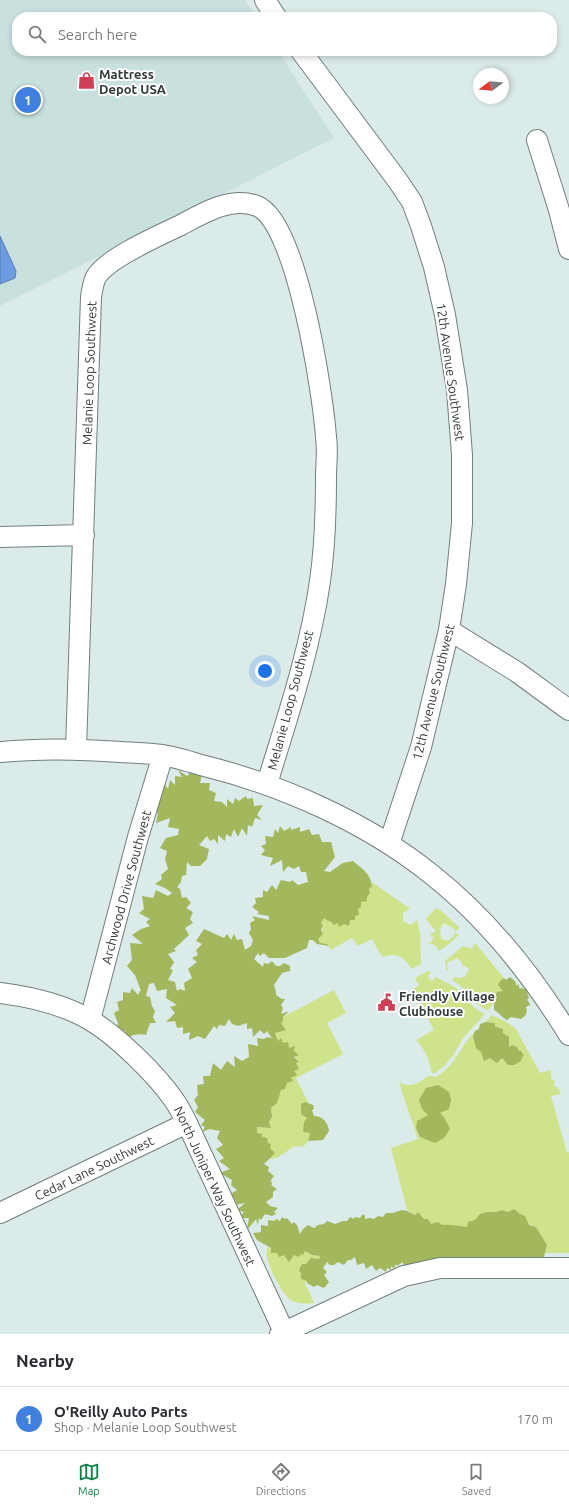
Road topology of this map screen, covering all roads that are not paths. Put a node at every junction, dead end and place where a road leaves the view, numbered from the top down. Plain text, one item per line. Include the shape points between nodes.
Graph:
1 (265, 0) edge
2 (273, 12) edge
3 (305, 56) edge
4 (537, 140) dead end
5 (569, 249) edge
6 (84, 535) junction
7 (0, 537) edge
8 (449, 630) junction
9 (569, 710) edge
10 (76, 749) junction
11 (0, 752) edge
12 (163, 755) junction
13 (267, 784) junction
14 (389, 844) junction
15 (0, 993) edge
16 (90, 1020) junction
17 (569, 1035) edge
18 (187, 1123) junction
19 (0, 1213) edge
20 (569, 1268) edge
21 (282, 1333) edge

1 - 2 street
3 - 8 street, 12th Avenue Southwest via 412,202 434,267 445,315 462,455 462,523
4 - 5 street via 560,210
6 - 7 street
6 - 10 street, Melanie Loop Southwest
6 - 13 street, Melanie Loop Southwest via 91,297 96,277 114,259 212,209 229,204 248,203 259,206 270,217 287,248 297,280 319,376 327,438 326,514 320,582 304,661
8 - 9 street via 517,672
8 - 14 street, 12th Avenue Southwest via 421,747
10 - 11 street
10 - 12 street
12 - 13 street
12 - 16 street, Archwood Drive Southwest via 138,837
13 - 14 street via 345,820
14 - 17 street via 431,874 498,937 549,1002
15 - 16 street, North Juniper Way Southwest via 61,1006
16 - 18 street, North Juniper Way Southwest via 127,1048 147,1069 173,1099
18 - 19 street, Cedar Lane Southwest
18 - 21 street, North Juniper Way Southwest
20 - 21 street via 440,1268 404,1276

